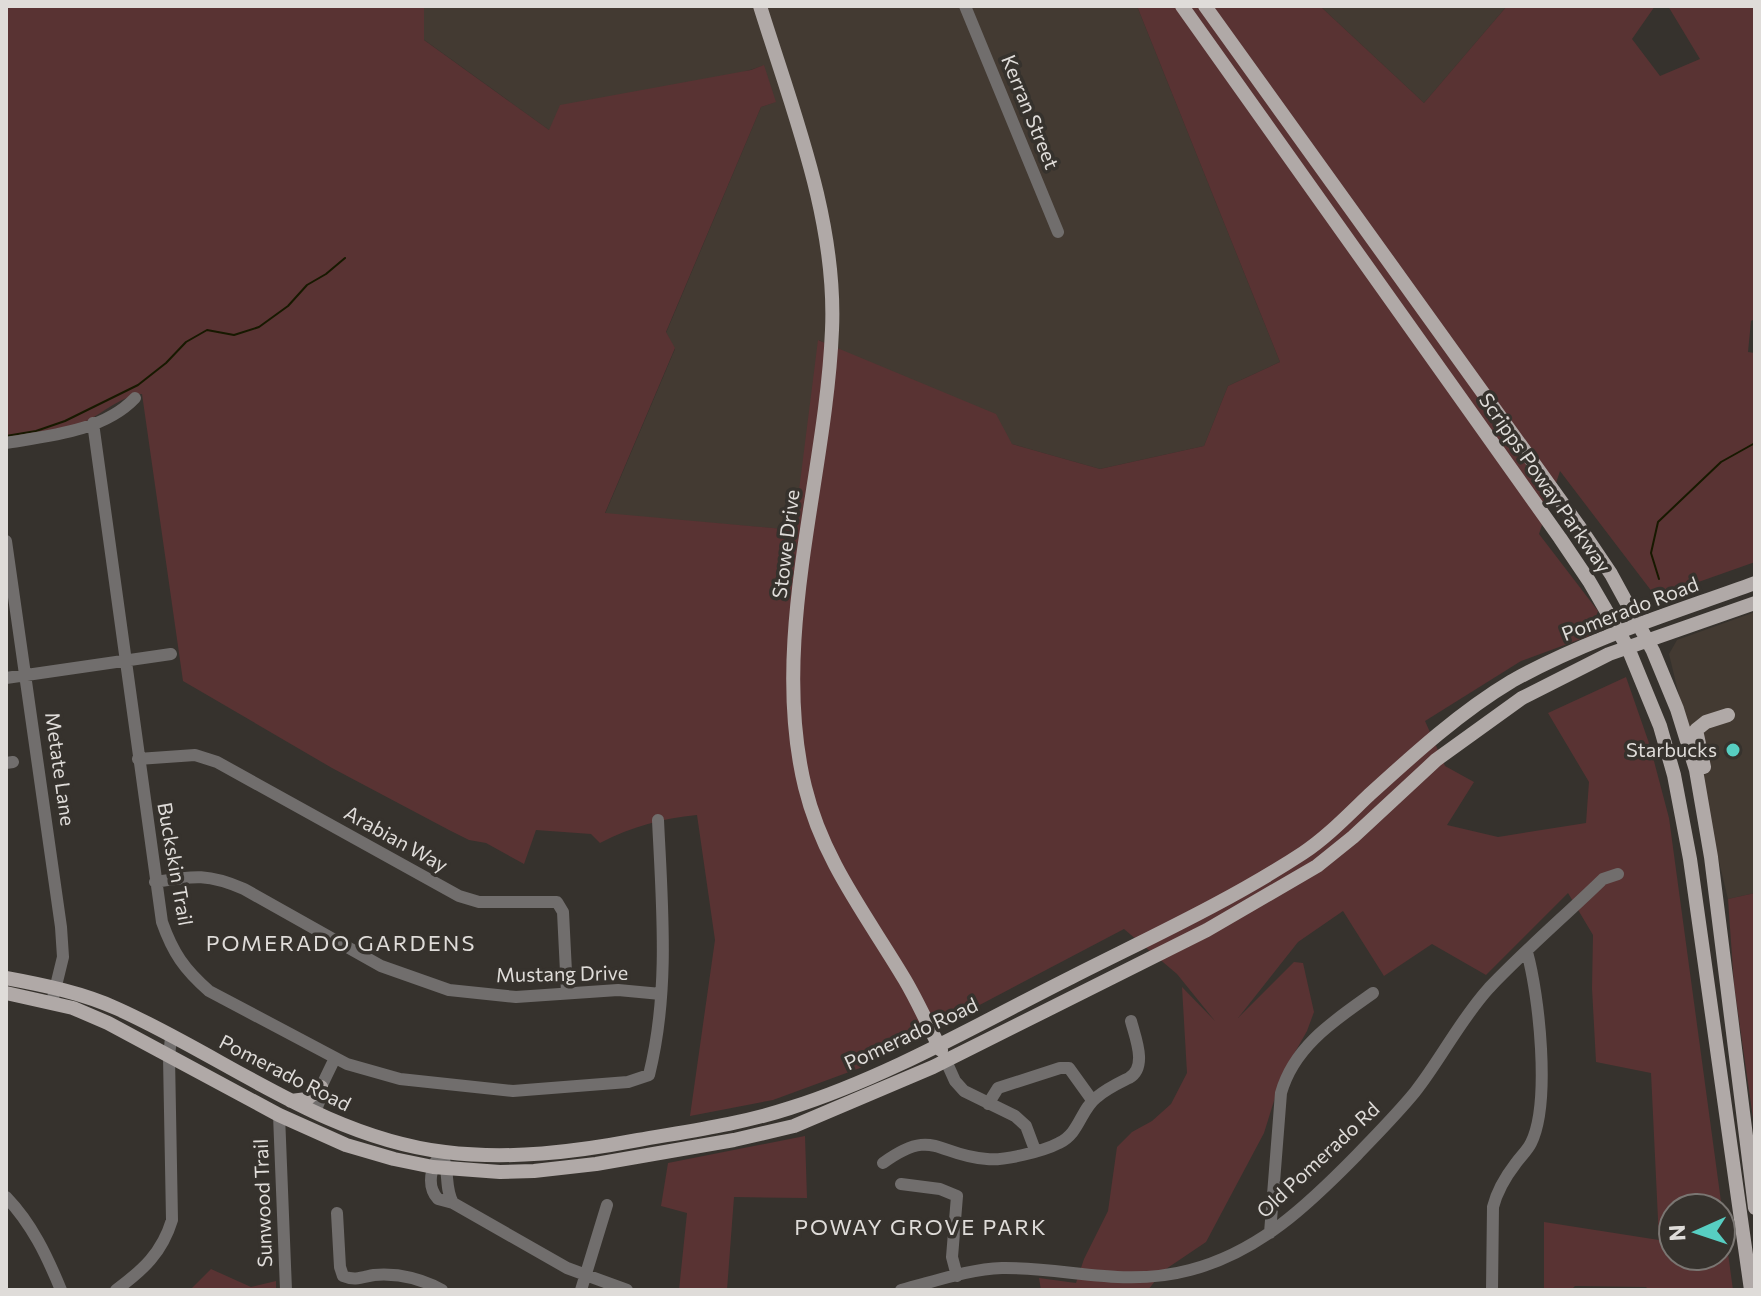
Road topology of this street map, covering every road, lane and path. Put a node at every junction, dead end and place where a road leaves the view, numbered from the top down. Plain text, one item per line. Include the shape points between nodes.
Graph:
1 (760, 6) edge
2 (965, 6) edge
3 (1182, 6) edge
4 (1205, 6) edge
5 (1058, 232) dead end
6 (135, 398) dead end
7 (93, 423) junction
8 (6, 443) edge
9 (6, 541) edge
10 (1755, 583) edge
11 (1755, 603) edge
12 (1748, 610) edge
13 (1639, 624) junction
14 (1619, 631) junction
15 (1648, 641) junction
16 (1628, 648) junction
17 (171, 654) dead end
18 (125, 660) junction
19 (27, 675) junction
20 (6, 678) edge
21 (1728, 715) dead end
22 (138, 759) junction
23 (658, 820) dead end
24 (1711, 857) junction
25 (1618, 874) dead end
26 (155, 882) junction
27 (1527, 952) junction
28 (6, 978) edge
29 (567, 992) junction
30 (6, 993) edge
31 (1373, 993) dead end
32 (661, 994) junction
33 (54, 995) junction
34 (1131, 1021) dead end
35 (171, 1037) junction
36 (938, 1044) junction
37 (169, 1057) junction
38 (335, 1058) junction
39 (946, 1061) junction
40 (321, 1087) junction
41 (1092, 1100) junction
42 (291, 1101) junction
43 (988, 1104) junction
44 (315, 1112) junction
45 (279, 1115) junction
46 (1035, 1150) junction
47 (441, 1152) junction
48 (883, 1163) dead end
49 (440, 1168) junction
50 (901, 1184) dead end
51 (6, 1197) edge
52 (607, 1205) dead end
53 (1755, 1208) edge
54 (337, 1213) dead end
55 (1270, 1233) junction
56 (584, 1275) junction
57 (957, 1276) junction
58 (61, 1290) edge
59 (116, 1290) edge
60 (286, 1290) edge
61 (442, 1290) edge
62 (581, 1290) edge
63 (627, 1290) edge
64 (901, 1290) edge
65 (1492, 1290) edge
66 (1751, 1290) edge

1 - 36 main road, Stowe Drive via 821,209 832,301 830,358 799,597 793,671 796,740 805,788 832,862 906,981
2 - 5 street, Kerran Street
3 - 14 main road, Scripps Poway Parkway via 1560,538
4 - 13 main road, Scripps Poway Parkway via 1578,525
6 - 7 street via 111,417
7 - 8 street
7 - 18 street, Buckskin Trail
9 - 19 street, Metate Lane
10 - 13 main road, Pomerado Road
11 - 12 main road, Pomerado Road
12 - 15 main road, Pomerado Road
13 - 14 main road, Pomerado Road
13 - 15 main road, Scripps Poway Parkway
14 - 16 main road, Scripps Poway Parkway
14 - 36 main road, Pomerado Road via 1495,692 1426,745 1307,851 1261,879
15 - 16 main road, Pomerado Road
15 - 24 main road, Scripps Poway Parkway via 1692,757
16 - 39 main road, Pomerado Road via 1506,707 1436,760 1353,837 1289,884
16 - 66 main road, Scripps Poway Parkway via 1660,726 1682,810
17 - 18 street
18 - 19 street
18 - 22 street, Buckskin Trail
19 - 20 street
19 - 33 street, Metate Lane via 61,927 63,957
21 - 24 main road via 1696,730 1718,834
22 - 26 street, Buckskin Trail
22 - 29 street, Arabian Way via 195,755 217,762 459,896 479,902 557,902 563,912
23 - 32 street
24 - 53 main road, Scripps Poway Parkway
25 - 27 street, Old Pomerado Rd via 1603,879
26 - 29 street, Mustang Drive via 198,875 221,879 381,966 449,990 492,996
26 - 38 street, Buckskin Trail via 172,950 191,974 209,991
27 - 55 street, Old Pomerado Rd via 1456,1028 1393,1117
27 - 65 street via 1536,999 1541,1089 1530,1146 1493,1207
28 - 33 main road, Pomerado Road
29 - 32 street, Mustang Drive
30 - 33 main road, Pomerado Road
31 - 55 street via 1304,1048 1286,1076
32 - 38 street, Buckskin Trail via 649,1075 628,1082 486,1090 400,1079
33 - 35 main road, Pomerado Road via 116,1008
33 - 37 main road, Pomerado Road
34 - 41 street via 1138,1067 1131,1077
35 - 37 street
35 - 42 main road, Pomerado Road
36 - 39 main road, Stowe Drive
36 - 47 main road, Pomerado Road via 834,1093 732,1122 540,1154
37 - 45 main road, Pomerado Road
37 - 59 street via 172,1220 154,1258
38 - 40 street
39 - 43 street via 964,1091
39 - 49 main road, Pomerado Road via 794,1126 734,1140 534,1171
40 - 42 main road via 307,1099
40 - 44 street
41 - 43 street via 1069,1068 1060,1068 998,1088
41 - 46 street via 1069,1137
42 - 44 main road, Pomerado Road
43 - 46 street via 1026,1126
44 - 45 main road via 302,1119
44 - 47 main road, Pomerado Road via 354,1129
45 - 49 main road, Pomerado Road via 346,1145
45 - 60 street, Sunwood Trail
46 - 48 street via 997,1160 926,1144 909,1146
47 - 49 street
49 - 56 street via 453,1203
50 - 57 street via 957,1196 952,1257
51 - 58 street via 43,1249
52 - 56 street
54 - 61 street via 343,1276 394,1275
55 - 57 street, Old Pomerado Rd via 1223,1260 1159,1277 1121,1279 1002,1268
56 - 62 street
56 - 63 street
57 - 64 street, Old Pomerado Rd

